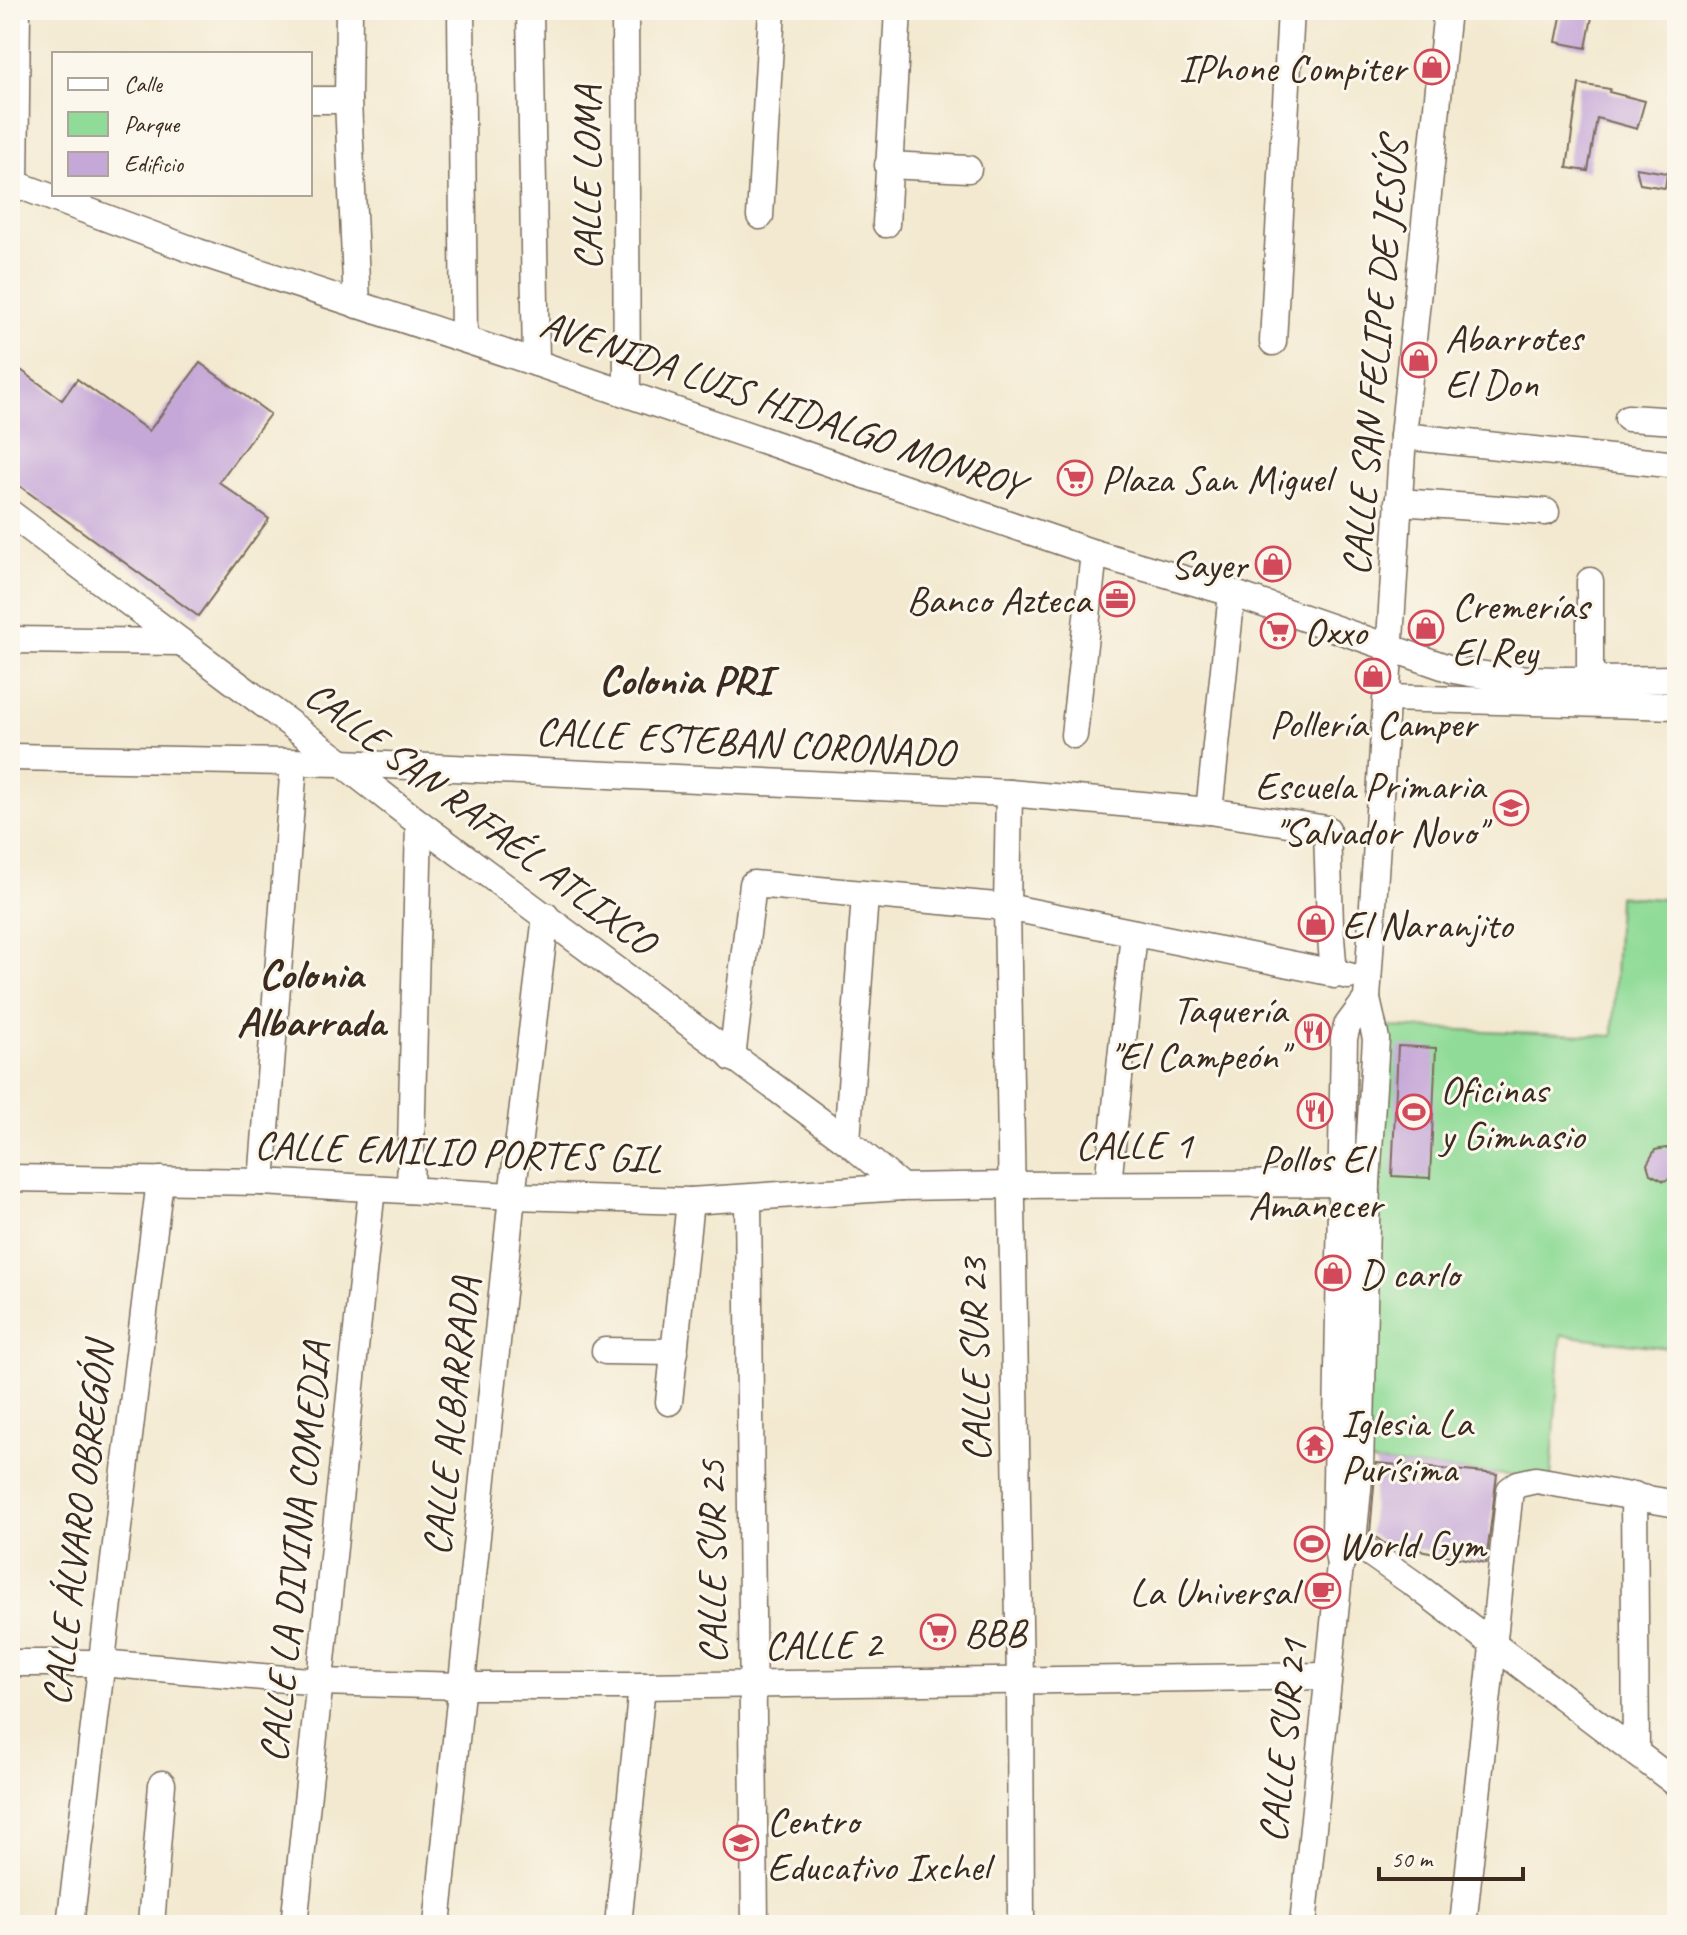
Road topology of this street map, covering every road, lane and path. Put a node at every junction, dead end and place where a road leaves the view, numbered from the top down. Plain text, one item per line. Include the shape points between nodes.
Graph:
1 (17, 10) edge
2 (349, 10) edge
3 (461, 10) edge
4 (530, 10) edge
5 (625, 10) edge
6 (772, 10) edge
7 (898, 10) edge
8 (1291, 10) edge
9 (1447, 10) edge
10 (312, 100) edge
11 (348, 100) junction
12 (888, 165) junction
13 (968, 169) dead end
14 (12, 183) edge
15 (760, 216) dead end
16 (886, 224) dead end
17 (357, 305) junction
18 (464, 339) junction
19 (1273, 342) dead end
20 (536, 363) junction
21 (627, 393) junction
22 (1628, 418) dead end
23 (1677, 421) edge
24 (1403, 436) junction
25 (1677, 465) edge
26 (1398, 502) junction
27 (1546, 512) dead end
28 (11, 515) edge
29 (1094, 553) junction
30 (1590, 581) dead end
31 (1232, 593) junction
32 (10, 640) edge
33 (181, 642) junction
34 (1391, 648) junction
35 (1590, 679) junction
36 (1677, 679) edge
37 (1387, 698) junction
38 (1677, 706) edge
39 (1074, 735) dead end
40 (10, 757) edge
41 (342, 763) junction
42 (294, 764) junction
43 (1009, 793) junction
44 (1209, 811) junction
45 (419, 823) junction
46 (865, 896) junction
47 (1007, 907) junction
48 (546, 916) junction
49 (1134, 933) junction
50 (1334, 975) junction
51 (1368, 988) junction
52 (732, 1058) junction
53 (847, 1141) junction
54 (10, 1178) edge
55 (160, 1180) junction
56 (262, 1182) junction
57 (1340, 1182) junction
58 (1367, 1183) junction
59 (1108, 1184) junction
60 (1011, 1185) junction
61 (902, 1187) junction
62 (372, 1188) junction
63 (410, 1190) junction
64 (512, 1196) junction
65 (748, 1198) junction
66 (690, 1201) junction
67 (605, 1351) dead end
68 (675, 1352) junction
69 (669, 1402) dead end
70 (1634, 1495) junction
71 (1677, 1504) edge
72 (1344, 1539) junction
73 (1493, 1641) junction
74 (10, 1663) edge
75 (101, 1663) junction
76 (1328, 1676) junction
77 (320, 1682) junction
78 (1020, 1682) junction
79 (752, 1685) junction
80 (463, 1686) junction
81 (642, 1686) junction
82 (1636, 1751) junction
83 (162, 1784) dead end
84 (1677, 1784) edge
85 (70, 1925) edge
86 (151, 1925) edge
87 (294, 1925) edge
88 (437, 1925) edge
89 (618, 1925) edge
90 (755, 1925) edge
91 (1021, 1925) edge
92 (1303, 1925) edge
93 (1463, 1925) edge

1 - 14 street
2 - 11 street
3 - 18 street
4 - 20 street
5 - 21 street, CALLE LOMA
6 - 15 street
7 - 12 street
8 - 19 street
9 - 24 street, CALLE SAN FELIPE DE JESÚS
10 - 11 street
11 - 17 street
12 - 13 street
12 - 16 street
14 - 17 street, AVENIDA LUIS HIDALGO MONROY
17 - 18 street, AVENIDA LUIS HIDALGO MONROY
18 - 20 street, AVENIDA LUIS HIDALGO MONROY
20 - 21 street, AVENIDA LUIS HIDALGO MONROY
21 - 29 street, AVENIDA LUIS HIDALGO MONROY
22 - 23 street
24 - 25 street
24 - 26 street, CALLE SAN FELIPE DE JESÚS
26 - 27 street
26 - 34 street, CALLE SAN FELIPE DE JESÚS
28 - 33 street, CALLE SAN RAFAÉL ATLIXCO
29 - 31 street, AVENIDA LUIS HIDALGO MONROY
29 - 39 street
30 - 35 street
31 - 34 street, AVENIDA LUIS HIDALGO MONROY
31 - 44 street
32 - 33 street
33 - 41 street, CALLE SAN RAFAÉL ATLIXCO
34 - 35 street, AVENIDA LUIS HIDALGO MONROY via 1483,676
34 - 37 street, CALLE SAN FELIPE DE JESÚS
35 - 36 street, AVENIDA LUIS HIDALGO MONROY
37 - 38 street
37 - 51 street, CALLE SAN FELIPE DE JESÚS
40 - 42 street, CALLE ESTEBAN CORONADO
41 - 42 street, CALLE ESTEBAN CORONADO
41 - 43 street, CALLE ESTEBAN CORONADO
41 - 45 street, CALLE SAN RAFAÉL ATLIXCO
42 - 56 street
43 - 44 street, CALLE ESTEBAN CORONADO
43 - 47 street, CALLE SUR 23
44 - 50 street, CALLE ESTEBAN CORONADO via 1327,829
45 - 48 street, CALLE SAN RAFAÉL ATLIXCO
45 - 63 street
46 - 47 street
46 - 52 street via 753,884
46 - 53 street
47 - 49 street
47 - 60 street, CALLE SUR 23
48 - 52 street, CALLE SAN RAFAÉL ATLIXCO
48 - 64 street, CALLE ALBARRADA
49 - 50 street
49 - 59 street
50 - 51 street
51 - 57 street, CALLE SAN FELIPE DE JESÚS via 1344,1038
51 - 58 street, CALLE SAN FELIPE DE JESÚS via 1376,1039
52 - 53 street, CALLE SAN RAFAÉL ATLIXCO
53 - 61 street, CALLE SAN RAFAÉL ATLIXCO
54 - 55 street, CALLE EMILIO PORTES GIL
55 - 56 street, CALLE EMILIO PORTES GIL
55 - 75 street, CALLE ÁLVARO OBREGÓN
56 - 62 street, CALLE EMILIO PORTES GIL
57 - 58 street, CALLE 1
57 - 59 street, CALLE 1
57 - 72 street, CALLE SAN FELIPE DE JESÚS
58 - 72 street, CALLE SAN FELIPE DE JESÚS via 1360,1469
59 - 60 street, CALLE 1
60 - 61 street, CALLE 1
60 - 78 street, CALLE SUR 23
61 - 65 street, CALLE EMILIO PORTES GIL
62 - 63 street, CALLE EMILIO PORTES GIL
62 - 77 street, CALLE LA DIVINA COMEDIA
63 - 64 street, CALLE EMILIO PORTES GIL
64 - 66 street, CALLE EMILIO PORTES GIL
64 - 80 street, CALLE ALBARRADA
65 - 66 street, CALLE EMILIO PORTES GIL
65 - 79 street, CALLE SUR 25
66 - 68 street
67 - 68 street
68 - 69 street
70 - 71 street
70 - 73 street via 1536,1480 1510,1490
70 - 82 street
72 - 73 street
72 - 76 street, CALLE SUR 21
73 - 82 street
73 - 93 street
74 - 75 street, CALLE 2
75 - 77 street, CALLE 2
75 - 85 street, CALLE ÁLVARO OBREGÓN
76 - 78 street, CALLE 2
76 - 92 street, CALLE SUR 21
77 - 80 street, CALLE 2
77 - 87 street, CALLE LA DIVINA COMEDIA
78 - 79 street, CALLE 2
78 - 91 street, CALLE SUR 23
79 - 81 street, CALLE 2
79 - 90 street, CALLE SUR 25
80 - 81 street, CALLE 2
80 - 88 street, CALLE ALBARRADA
81 - 89 street
82 - 84 street
83 - 86 street

